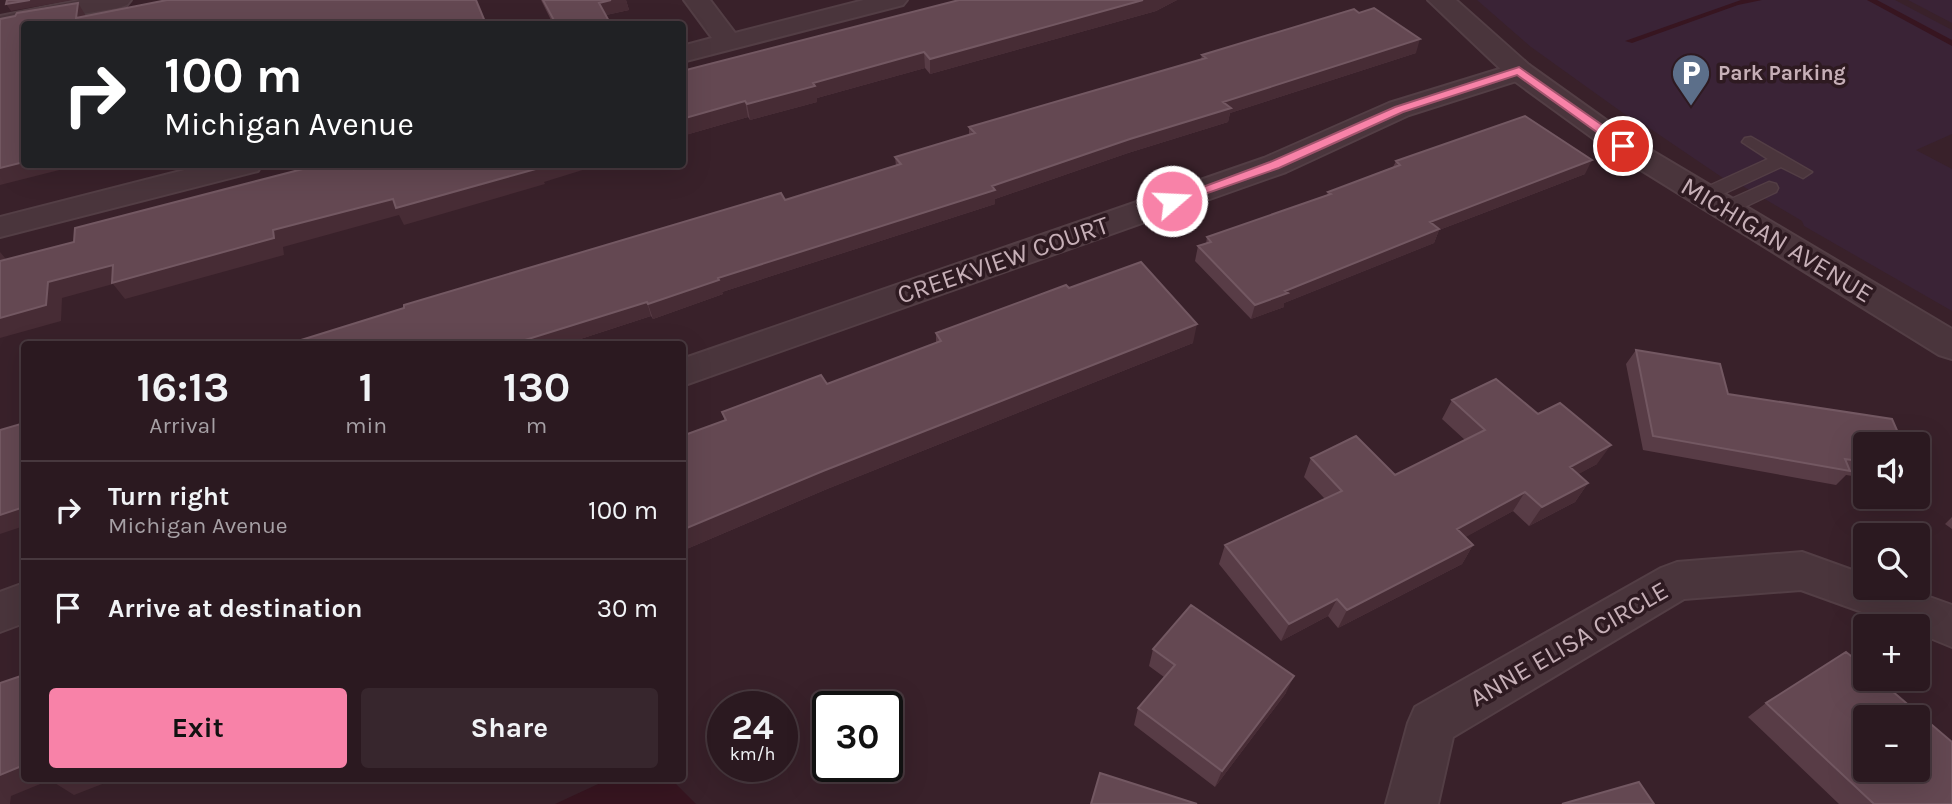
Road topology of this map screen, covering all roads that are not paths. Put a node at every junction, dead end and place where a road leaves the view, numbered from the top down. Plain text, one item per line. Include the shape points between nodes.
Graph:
1 (118, 0) edge
2 (697, 0) edge
3 (894, 0) edge
4 (1441, 0) edge
5 (0, 24) edge
6 (728, 42) junction
7 (686, 53) edge
8 (1519, 71) junction
9 (1751, 142) dead end
10 (1782, 160) junction
11 (231, 168) edge
12 (1803, 172) dead end
13 (1769, 188) dead end
14 (1716, 202) junction
15 (0, 227) edge
16 (1952, 346) edge
17 (686, 372) edge
18 (21, 604) edge
19 (0, 612) edge
20 (1952, 627) edge
21 (1412, 804) edge

1 - 5 street
2 - 6 street
3 - 6 street
4 - 8 street, MICHIGAN AVENUE
6 - 7 street
8 - 14 street, MICHIGAN AVENUE via 1623,146
8 - 17 street, CREEKVIEW COURT via 1399,109 1275,165
9 - 10 lane
10 - 12 lane
10 - 14 lane
11 - 15 street
13 - 14 lane
14 - 16 street, MICHIGAN AVENUE
18 - 19 street
20 - 21 street, ANNE ELISA CIRCLE via 1802,572 1677,581 1432,723

